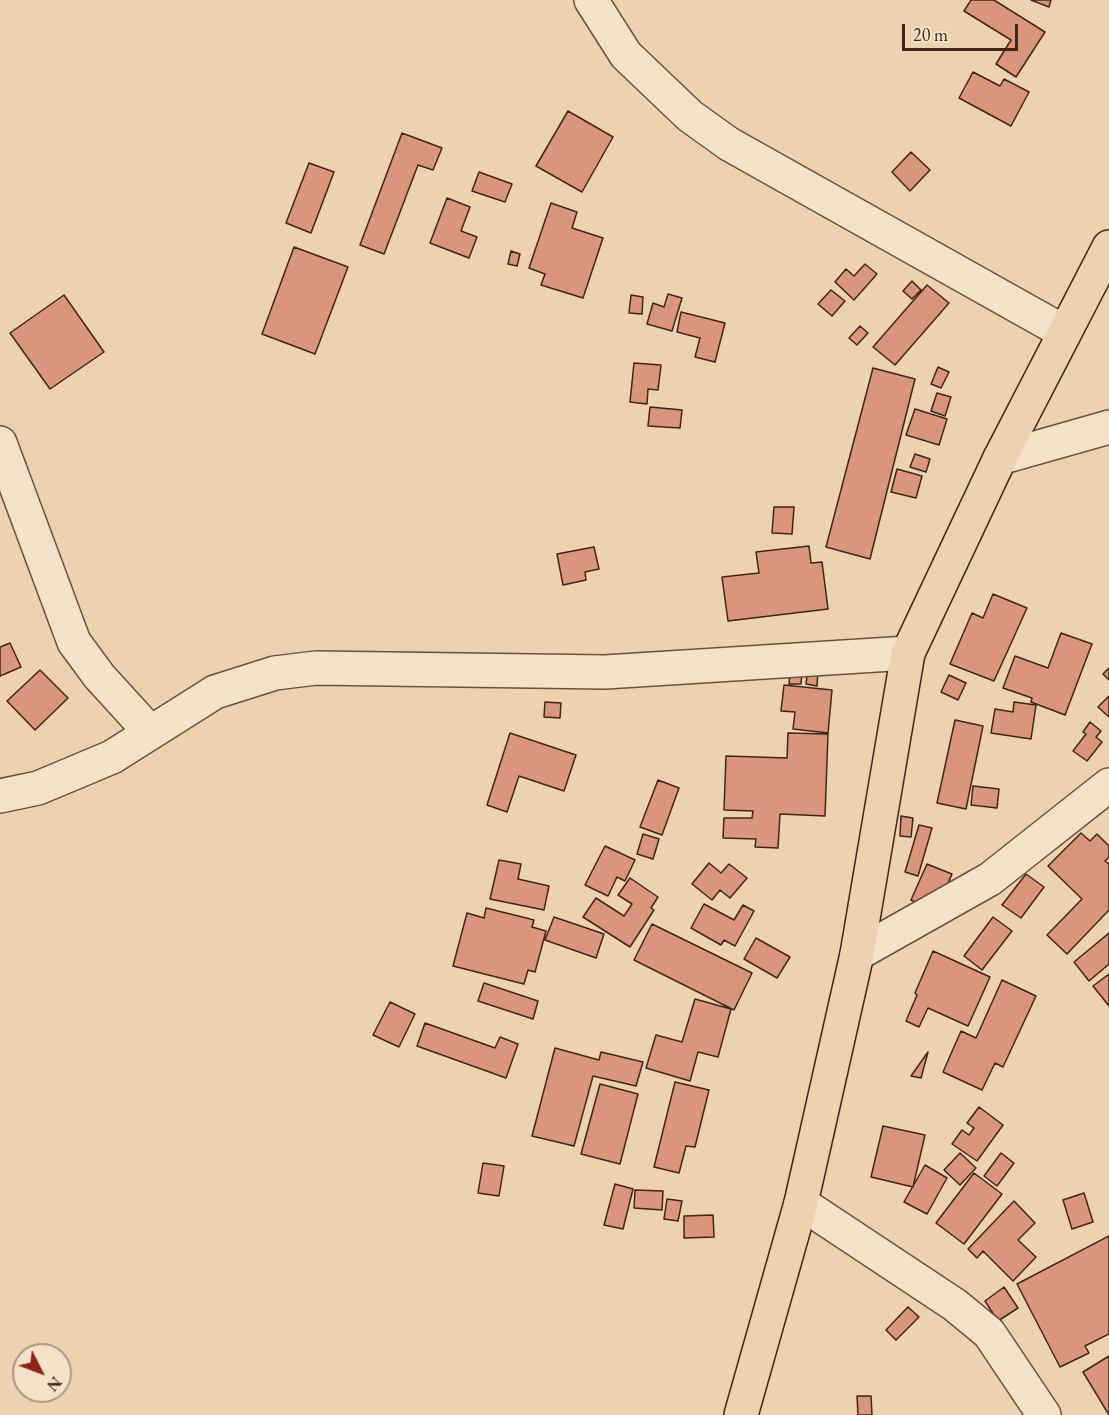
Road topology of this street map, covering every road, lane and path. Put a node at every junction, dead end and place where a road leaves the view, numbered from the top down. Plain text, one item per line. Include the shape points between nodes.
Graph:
1 (591, 0) edge
2 (1109, 247) edge
3 (1065, 332) junction
4 (1109, 427) edge
5 (0, 443) edge
6 (1000, 458) junction
7 (908, 653) junction
8 (150, 732) junction
9 (1109, 785) edge
10 (0, 796) edge
11 (857, 954) junction
12 (801, 1203) junction
13 (741, 1415) edge
14 (1044, 1415) edge

1 - 3 street via 626,55 690,116 729,144
2 - 3 main road
3 - 6 main road
4 - 6 street
5 - 8 street via 74,642
6 - 7 main road
7 - 8 street via 605,672 316,668 275,673 215,692
7 - 11 main road
8 - 10 street via 84,770 38,788
9 - 11 street via 990,879
11 - 12 main road
12 - 13 main road
12 - 14 street via 955,1305 989,1333

